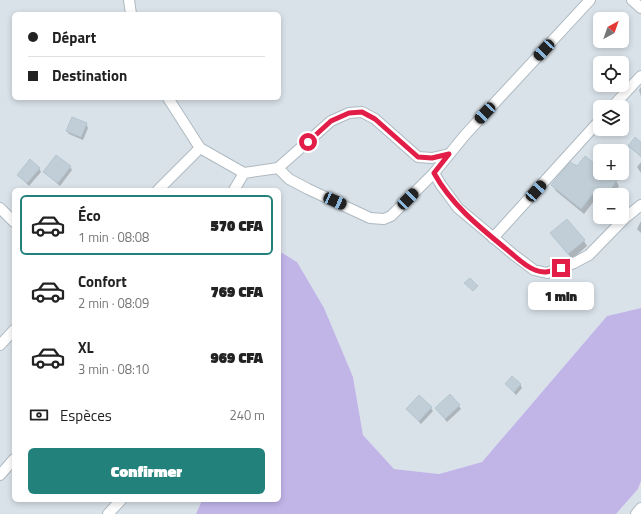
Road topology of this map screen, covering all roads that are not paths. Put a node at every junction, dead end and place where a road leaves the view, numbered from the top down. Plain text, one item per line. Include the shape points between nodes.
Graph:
1 (129, 0) edge
2 (590, 0) edge
3 (632, 0) edge
4 (641, 8) edge
5 (131, 12) edge
6 (641, 76) edge
7 (169, 100) edge
8 (619, 100) edge
9 (593, 128) edge
10 (200, 148) junction
11 (449, 154) junction
12 (278, 168) junction
13 (244, 173) junction
14 (434, 173) junction
15 (160, 188) edge
16 (235, 188) edge
17 (641, 205) edge
18 (0, 208) edge
19 (12, 220) edge
20 (493, 238) junction
21 (12, 332) edge
22 (0, 345) edge
23 (12, 461) edge
24 (0, 475) edge
25 (119, 502) edge
26 (641, 508) edge
27 (108, 514) edge
28 (636, 514) edge

1 - 5 street
2 - 11 street
3 - 4 street
6 - 8 street
7 - 10 street
9 - 20 street
10 - 13 street
10 - 15 street
11 - 12 street via 432,158 418,157 375,119 362,112 349,113 331,121
11 - 14 street
12 - 13 street
12 - 14 street via 289,179 308,189 377,219 391,216
13 - 16 street
14 - 20 street via 458,208
17 - 20 street via 589,255 547,273 534,270
18 - 19 street
21 - 22 street
23 - 24 street
25 - 27 street
26 - 28 street

